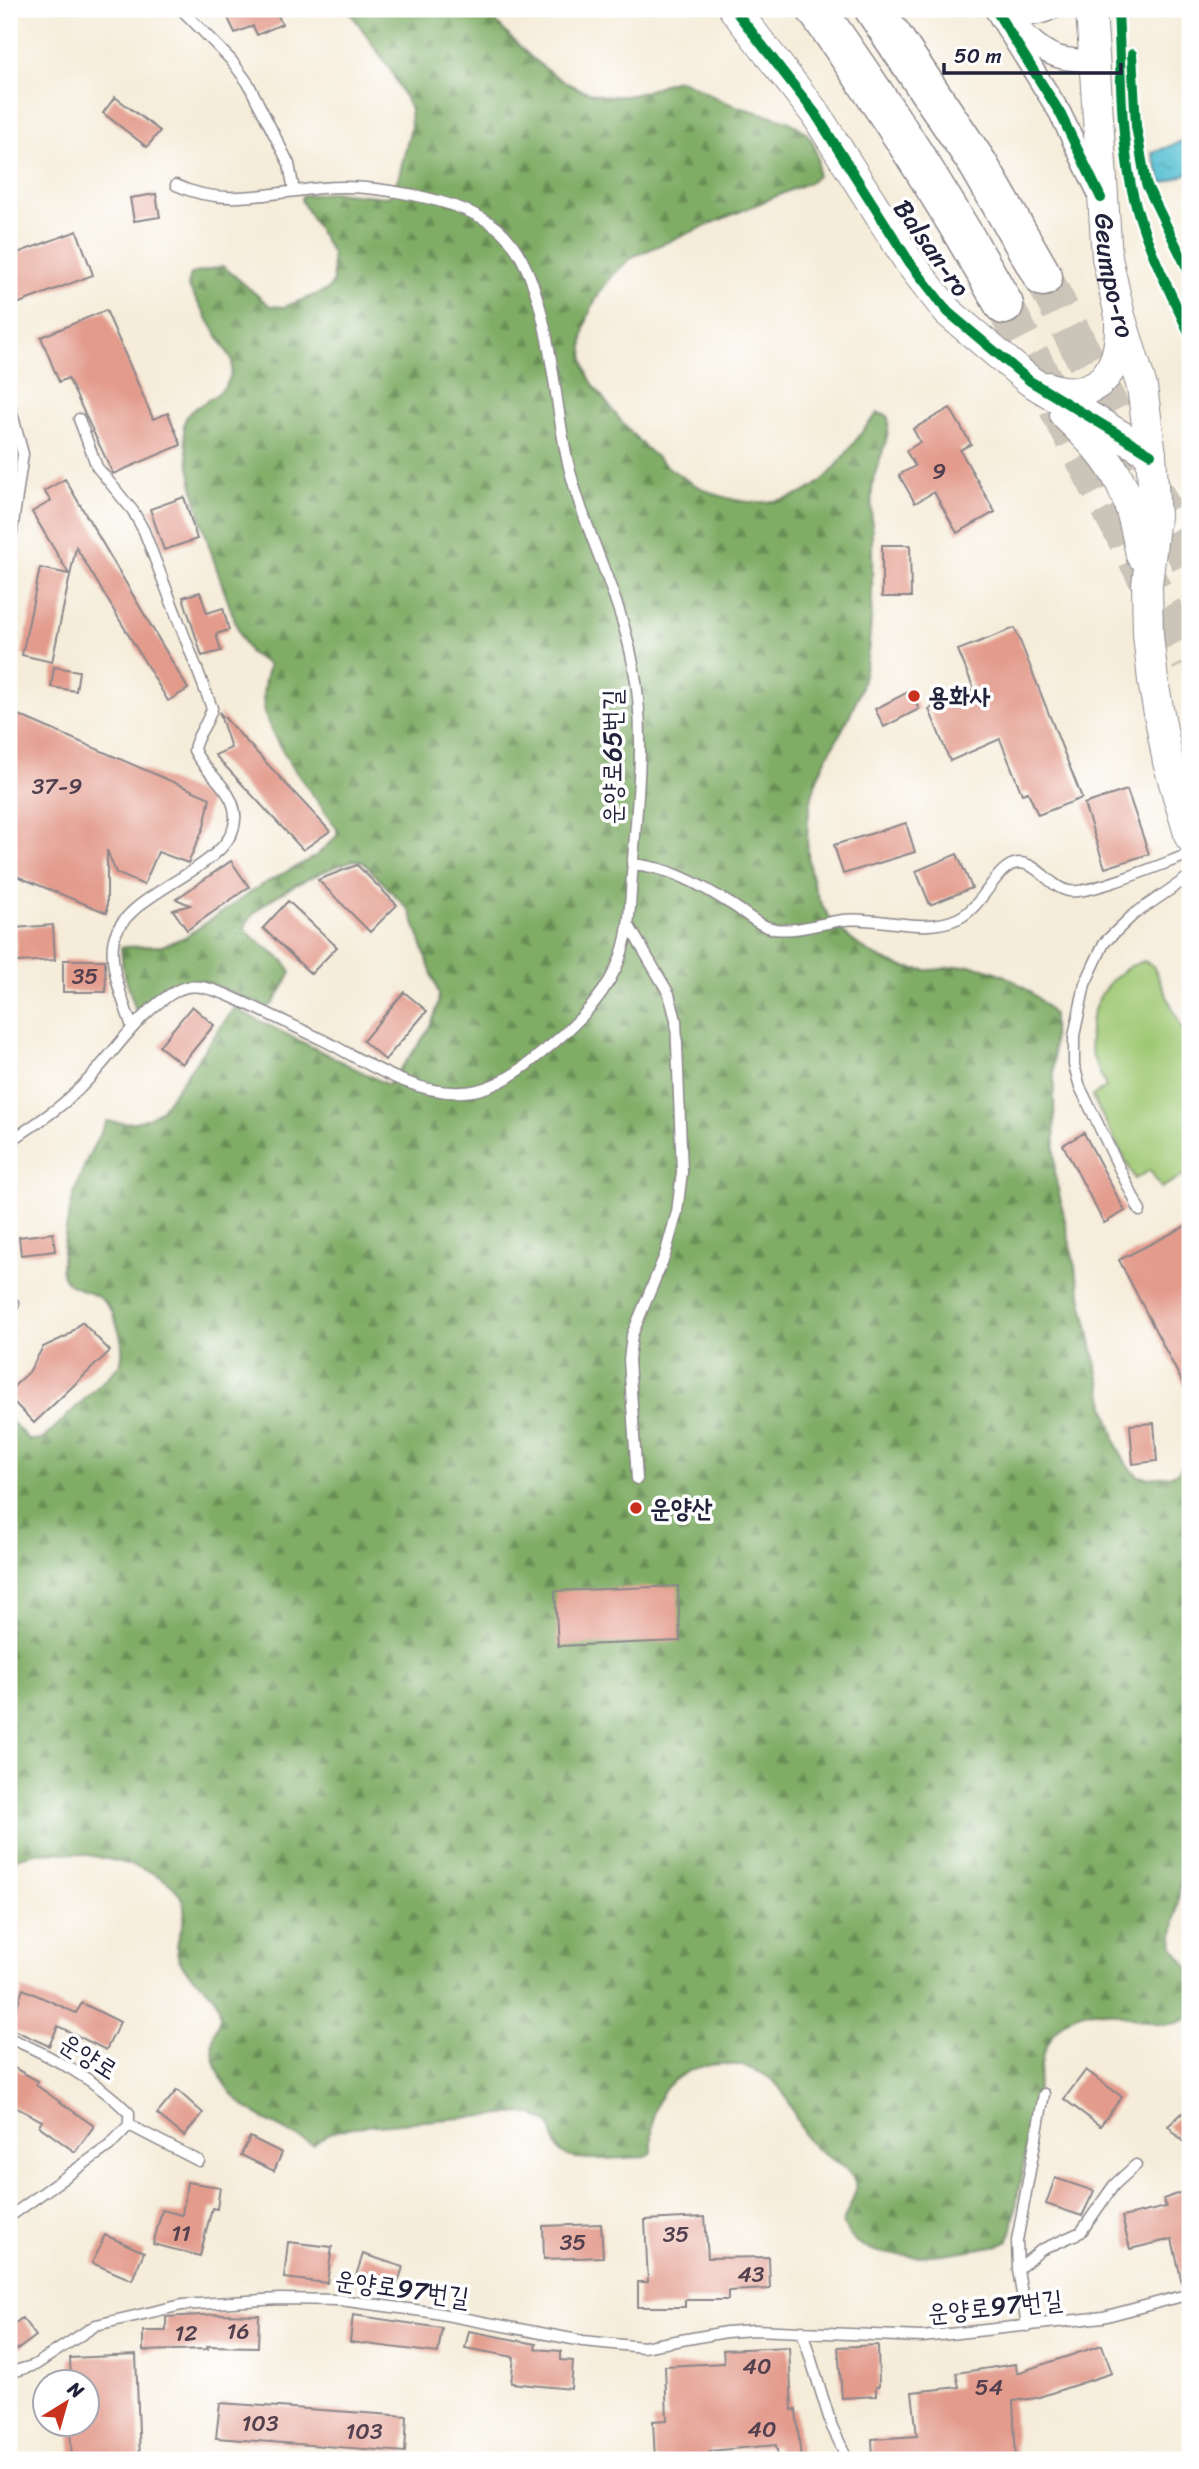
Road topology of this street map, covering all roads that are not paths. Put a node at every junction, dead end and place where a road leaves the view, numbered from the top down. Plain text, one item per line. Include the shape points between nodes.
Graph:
1 (181, 9) edge
2 (734, 9) edge
3 (816, 9) edge
4 (874, 9) edge
5 (997, 9) edge
6 (1011, 9) edge
7 (1051, 9) edge
8 (1091, 9) edge
9 (1094, 60) junction
10 (176, 186) dead end
11 (295, 191) junction
12 (1101, 198) junction
13 (1043, 277) tunnel mouth
14 (1004, 305) tunnel mouth
15 (1120, 316) junction
16 (1030, 381) junction
17 (9, 402) edge
18 (79, 419) dead end
19 (1151, 454) junction
20 (9, 552) edge
21 (1147, 585) junction
22 (1190, 837) edge
23 (1190, 854) edge
24 (632, 864) junction
25 (1190, 876) edge
26 (628, 924) junction
27 (132, 1027) junction
28 (9, 1142) edge
29 (1140, 1211) dead end
30 (637, 1479) dead end
31 (9, 2038) edge
32 (1044, 2094) dead end
33 (129, 2126) junction
34 (200, 2161) dead end
35 (1136, 2165) dead end
36 (9, 2217) edge
37 (1018, 2269) junction
38 (1190, 2294) edge
39 (1027, 2326) junction
40 (802, 2331) junction
41 (9, 2373) edge
42 (848, 2460) edge

1 - 11 lane via 248,83 289,164
2 - 16 street, Balsan-ro via 830,136 926,285 972,334
3 - 14 highway via 947,203
4 - 13 highway via 978,164
5 - 9 street via 1046,52 1066,61
5 - 12 street via 1060,113
6 - 7 street via 1040,14
8 - 9 street, Geumpo-ro
9 - 12 street, Geumpo-ro
10 - 11 lane, 운양로65번길 via 192,193 249,199
11 - 24 lane, 운양로65번길 via 351,188 441,204 494,226 524,261 553,370 570,473 611,586 633,665 640,741
12 - 15 street, Geumpo-ro via 1107,258
15 - 16 street via 1121,343 1105,379 1088,390 1066,393
15 - 19 street, Geumpo-ro via 1142,387
16 - 19 street, Balsan-ro
16 - 21 street via 1106,456 1121,478 1132,507
17 - 20 lane via 23,454
18 - 27 lane via 97,467 133,511 155,556 212,708 195,738 194,750 233,803 232,832 221,847 181,879 133,908 120,925 113,944
19 - 21 street, Geumpo-ro via 1155,516
21 - 22 street via 1153,681 1168,762
23 - 24 lane via 1070,892 1020,863 1006,867 979,905 945,923 844,920 797,929 775,929 756,922 673,872
24 - 26 lane, 운양로65번길
25 - 29 lane via 1133,915 1104,943 1085,984 1074,1036 1080,1087
26 - 27 lane via 616,969 584,1015 532,1061 480,1090 458,1093 428,1088 390,1074 200,986 180,989
26 - 30 lane via 669,995 676,1020 681,1172 677,1212 665,1255 632,1335 629,1360
27 - 28 lane via 82,1087
31 - 33 lane, 운양로 via 47,2055 119,2102 129,2113
32 - 37 lane via 1021,2218
33 - 34 lane
33 - 36 lane via 109,2146
35 - 37 lane via 1114,2185 1081,2232 1041,2250
37 - 39 lane
38 - 39 lane, 운양로97번길 via 1103,2317
39 - 40 lane, 운양로97번길 via 922,2337
40 - 41 lane, 운양로97번길 via 726,2332 643,2347 620,2346 430,2312 340,2300 280,2299 182,2305 96,2325 35,2365
40 - 42 lane via 832,2427

